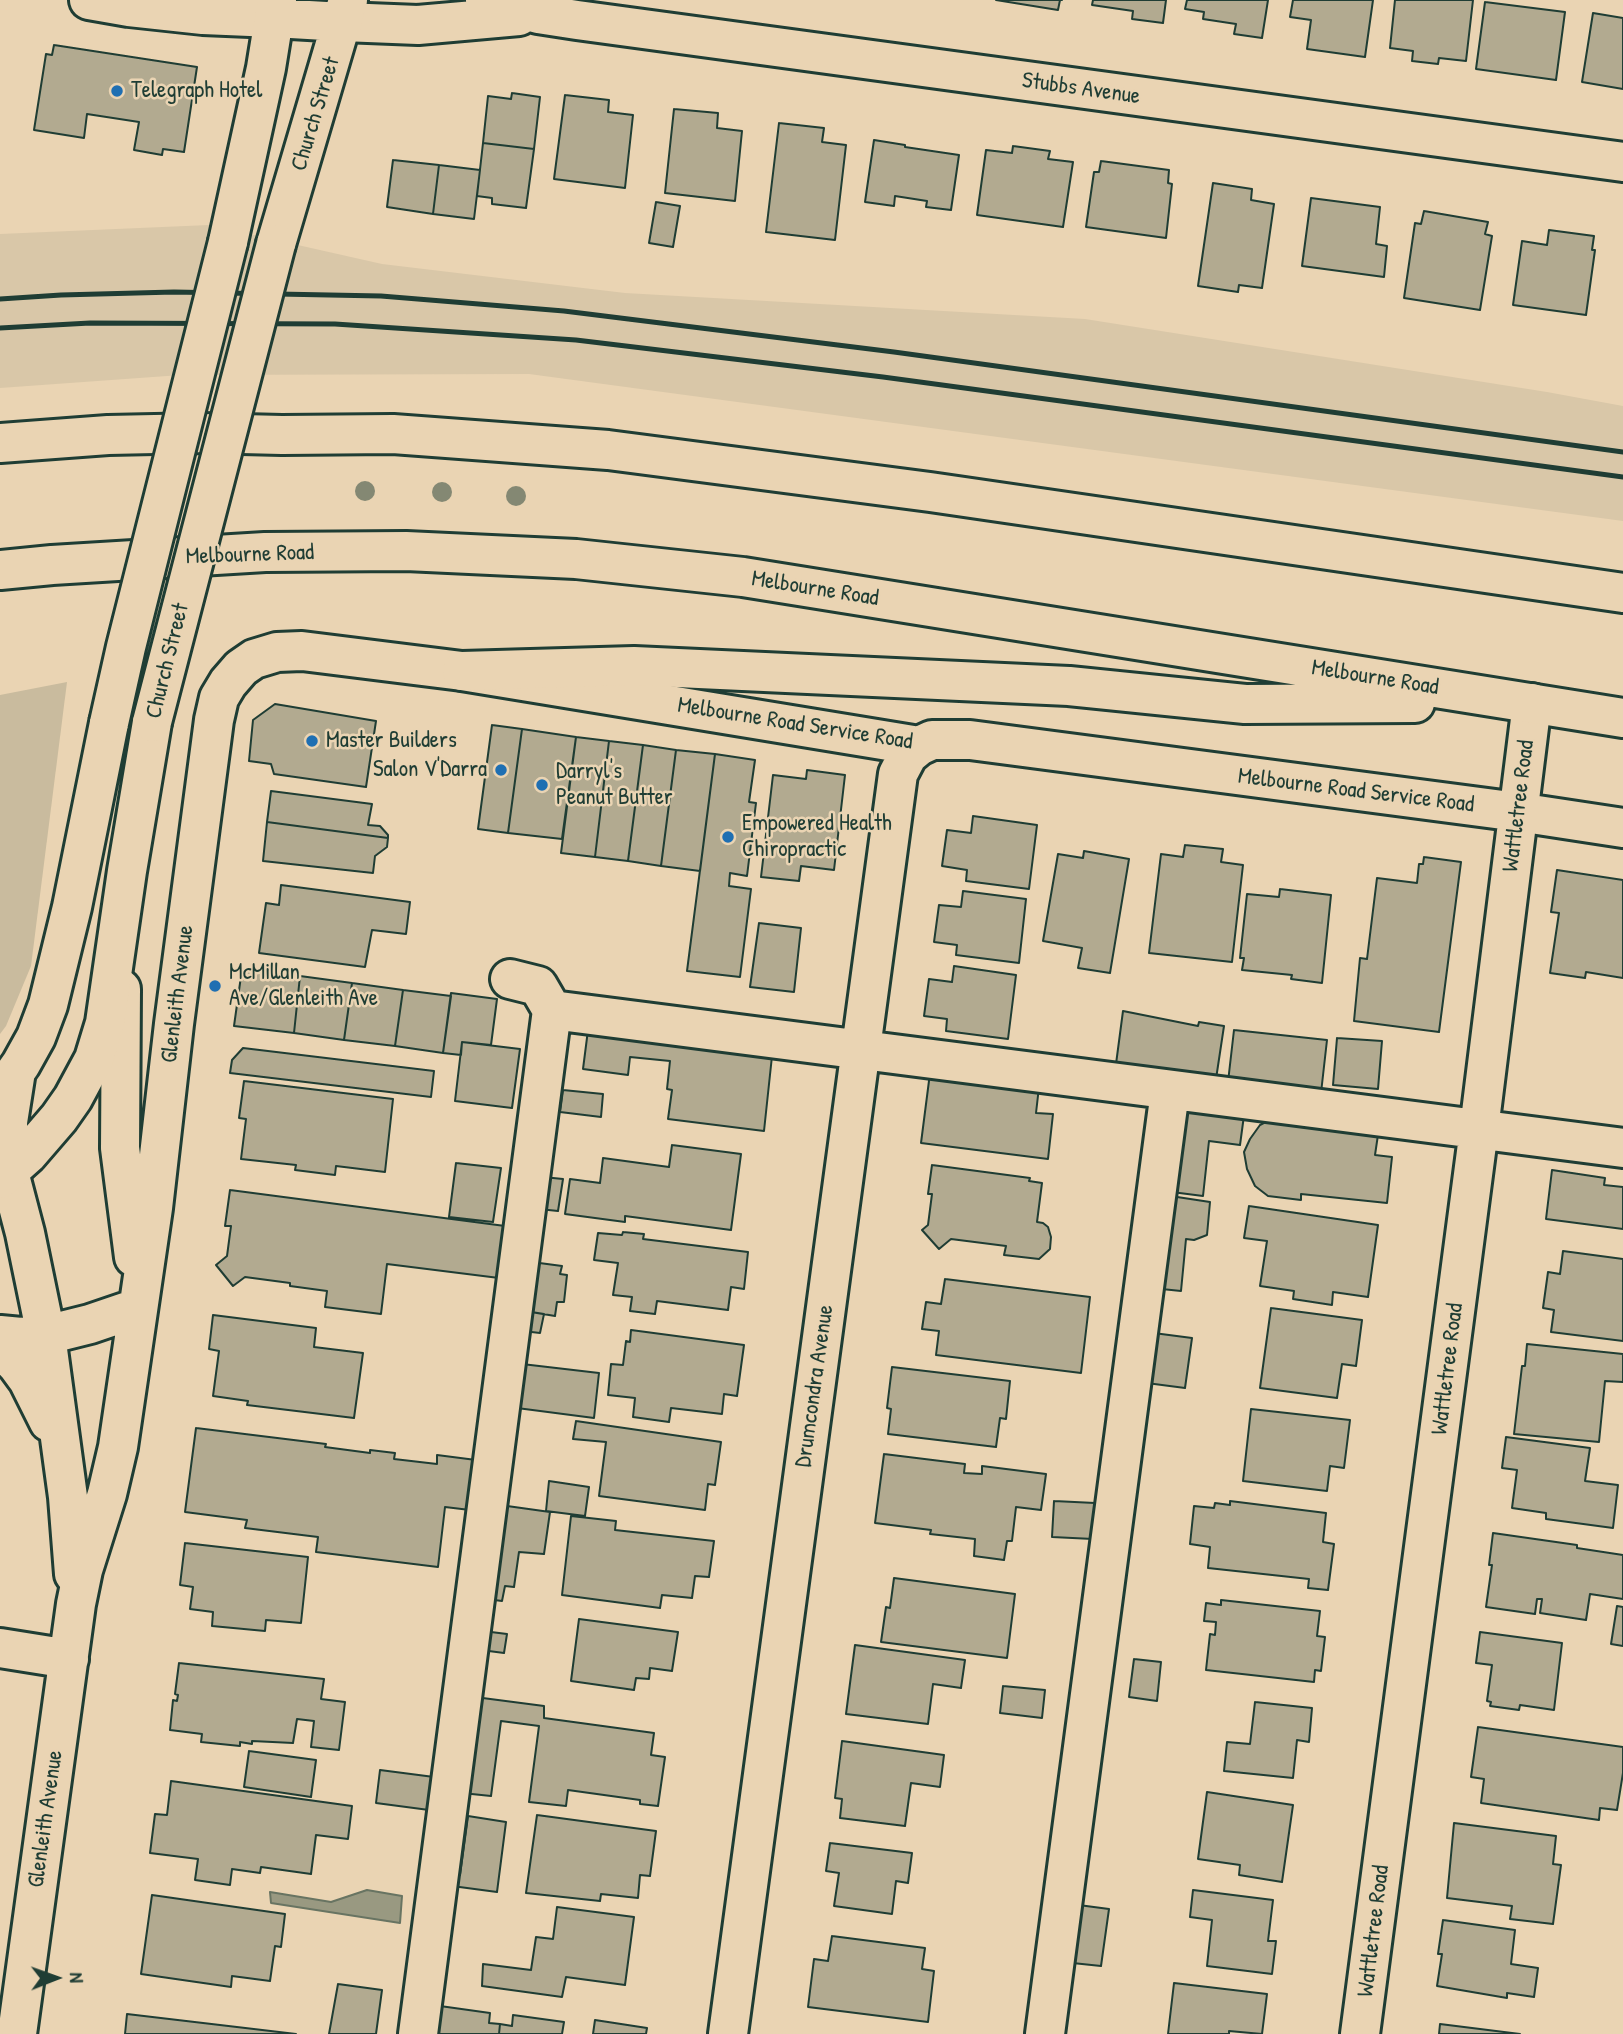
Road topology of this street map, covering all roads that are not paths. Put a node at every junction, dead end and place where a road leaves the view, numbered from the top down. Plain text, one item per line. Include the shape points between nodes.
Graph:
1 (89, 0) edge
2 (485, 0) edge
3 (275, 9) edge
4 (346, 11) edge
5 (538, 14) junction
6 (1623, 162) edge
7 (0, 443) edge
8 (52, 565) junction
9 (0, 570) edge
10 (0, 579) edge
11 (1623, 593) edge
12 (461, 671) junction
13 (228, 683) joint
14 (1532, 704) junction
15 (1623, 718) edge
16 (919, 746) junction
17 (1518, 812) junction
18 (1623, 828) edge
19 (127, 871) junction
20 (510, 979) dead end
21 (552, 1010) junction
22 (862, 1049) junction
23 (8, 1082) edge
24 (1170, 1091) junction
25 (1479, 1129) junction
26 (1623, 1148) edge
27 (5, 1176) edge
28 (137, 1308) junction
29 (0, 1335) edge
30 (46, 1335) junction
31 (0, 1348) edge
32 (65, 1470) junction
33 (76, 1604) junction
34 (0, 1648) edge
35 (69, 1659) junction
36 (15, 1926) edge
37 (17, 2034) edge
38 (418, 2034) edge
39 (729, 2034) edge
40 (1045, 2034) edge
41 (1360, 2034) edge

1 - 3 main road, Stubbs Avenue via 203,15
2 - 5 main road, Stubbs Avenue
3 - 4 main road, Stubbs Avenue
3 - 23 main road, Church Street, bridge via 228,242 129,634 58,970 36,1037
4 - 5 main road, Stubbs Avenue via 418,25
4 - 19 main road, Church Street, bridge via 276,244 152,722
5 - 6 main road, Stubbs Avenue
7 - 11 main road via 188,433 393,434 595,449 917,490
8 - 9 main road, Melbourne Road
8 - 10 main road
8 - 14 main road, Melbourne Road via 291,552 406,551 576,559 743,577
12 - 13 main road, Melbourne Road Service Road via 295,650 254,659
12 - 14 main road via 634,666 1069,686 1245,704
12 - 16 main road, Melbourne Road Service Road
13 - 28 main road, Glenleith Avenue via 214,720
14 - 15 main road, Melbourne Road
14 - 17 main road, Wattletree Road
16 - 17 main road, Melbourne Road Service Road via 940,738 970,740
16 - 22 main road, Drumcondra Avenue via 898,774
17 - 18 main road, Melbourne Road Service Road
17 - 25 main road, Wattletree Road
19 - 27 main road, Church Street via 105,1023 94,1059 59,1118
19 - 28 main road, Glenleith Avenue via 120,1148
20 - 21 main road via 538,986
21 - 22 main road
21 - 38 main road
22 - 24 main road
22 - 39 main road, Drumcondra Avenue
23 - 27 main road, Glenleith Avenue
24 - 25 main road
24 - 40 main road
25 - 26 main road
25 - 41 main road, Wattletree Road
27 - 30 main road, Glenleith Avenue via 25,1233
28 - 30 main road
28 - 33 main road, Glenleith Avenue via 113,1473
29 - 30 main road
30 - 32 main road, Glenleith Avenue
31 - 32 main road via 18,1364 43,1407
32 - 33 main road, Glenleith Avenue
33 - 35 main road, Glenleith Avenue
34 - 35 main road
35 - 36 main road, Glenleith Avenue
36 - 37 main road, Glenleith Avenue

